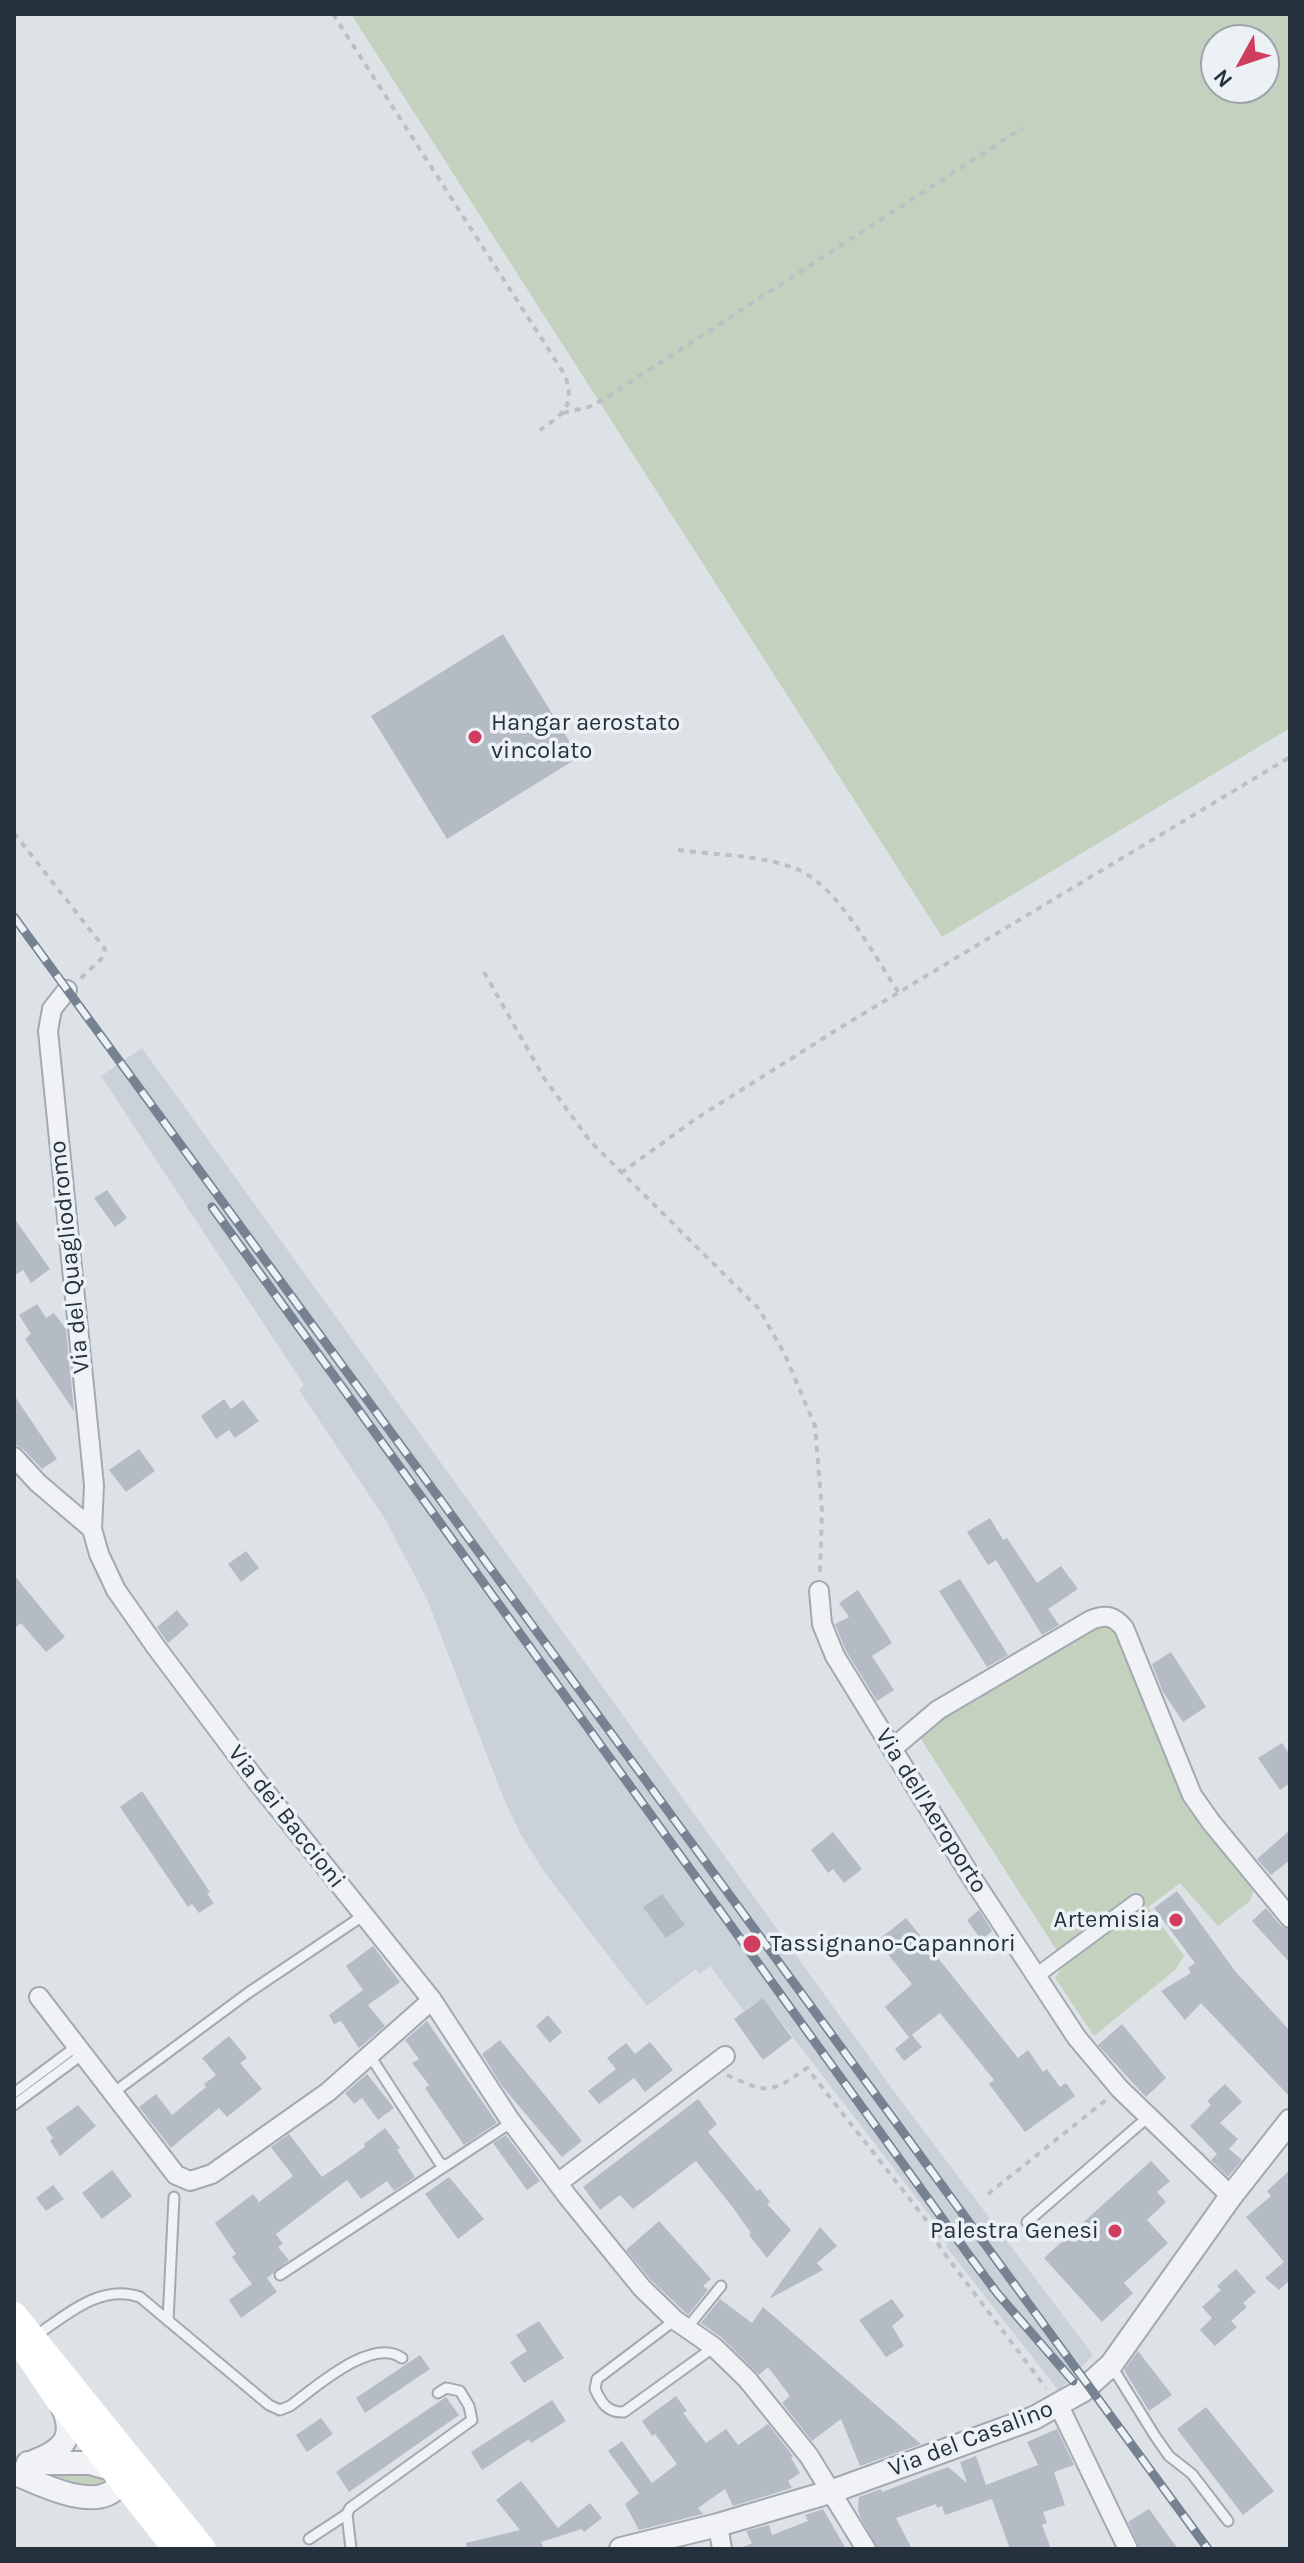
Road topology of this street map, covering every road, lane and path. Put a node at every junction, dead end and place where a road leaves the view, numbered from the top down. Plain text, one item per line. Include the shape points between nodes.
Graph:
1 (333, 14) edge
2 (1022, 128) dead end
3 (563, 413) junction
4 (540, 430) dead end
5 (1290, 757) edge
6 (14, 833) edge
7 (678, 850) dead end
8 (484, 972) dead end
9 (67, 990) joint
10 (899, 993) junction
11 (621, 1173) junction
12 (14, 1457) edge
13 (92, 1529) junction
14 (819, 1591) joint
15 (893, 1748) junction
16 (1136, 1902) dead end
17 (364, 1915) junction
18 (1290, 1918) edge
19 (1036, 1976) junction
20 (39, 1997) dead end
21 (432, 2000) junction
22 (80, 2050) junction
23 (718, 2061) joint
24 (374, 2062) dead end
25 (1120, 2089) junction
26 (14, 2093) edge
27 (113, 2093) junction
28 (14, 2105) edge
29 (1148, 2117) junction
30 (1290, 2121) edge
31 (512, 2122) junction
32 (444, 2165) junction
33 (558, 2183) junction
34 (988, 2194) dead end
35 (1231, 2196) junction
36 (174, 2197) dead end
37 (1027, 2222) dead end
38 (280, 2275) dead end
39 (721, 2286) dead end
40 (14, 2315) edge
41 (168, 2321) junction
42 (681, 2324) junction
43 (29, 2338) edge
44 (714, 2347) junction
45 (402, 2358) dead end
46 (1111, 2365) junction
47 (438, 2393) dead end
48 (60, 2402) junction
49 (1059, 2406) junction
50 (19, 2466) edge
51 (119, 2475) junction
52 (833, 2491) junction
53 (79, 2497) junction
54 (148, 2514) junction
55 (347, 2514) junction
56 (1228, 2521) dead end
57 (718, 2525) junction
58 (309, 2539) dead end
59 (189, 2543) edge
60 (351, 2549) edge
61 (621, 2549) edge
62 (722, 2549) edge
63 (866, 2549) edge
64 (1128, 2549) edge

1 - 3 path via 560,366 570,394
2 - 3 path via 607,397
3 - 4 path
5 - 10 path
6 - 9 path via 105,949
7 - 10 path via 774,863 812,877 842,910
8 - 11 path via 544,1078
9 - 13 street, Via del Quagliodromo via 52,1009 48,1031 94,1485
10 - 11 path via 697,1118
11 - 14 path via 759,1309 785,1355 815,1426 822,1511
12 - 13 street
13 - 17 street, Via dei Baccioni via 116,1590 255,1779
14 - 15 street, Via dell'Aeroporto via 822,1624 835,1656
15 - 18 street via 938,1710 1091,1620 1102,1615 1117,1620 1192,1795
15 - 19 street, Via dell'Aeroporto
16 - 19 street
17 - 21 street, Via dei Baccioni
17 - 27 lane
19 - 25 street, Via dell'Aeroporto via 1077,2038
20 - 22 street
21 - 27 street via 328,2092 212,2174 190,2181 176,2175
21 - 31 street, Via dei Baccioni
22 - 26 lane
22 - 27 street
22 - 28 lane
23 - 33 street
23 - 49 path via 761,2091 781,2086 807,2068 939,2234 941,2249
24 - 32 lane
25 - 29 street, Via dell'Aeroporto
25 - 34 path
29 - 35 street, Via dell'Aeroporto
29 - 37 lane
30 - 35 street, Via del Casalino
31 - 32 lane
31 - 33 street, Via dei Baccioni
32 - 38 lane
33 - 42 street, Via dei Baccioni via 642,2288
35 - 46 street, Via del Casalino
36 - 41 lane
39 - 42 lane
40 - 43 main road
41 - 43 lane via 140,2297 125,2292 85,2303
41 - 45 lane via 280,2410 357,2359 389,2351
42 - 44 street, Via dei Baccioni
42 - 44 lane via 597,2379 595,2389 606,2408 624,2412
43 - 48 main road
43 - 51 street via 108,2446
43 - 59 main road
44 - 52 street, Via dei Baccioni via 798,2440
46 - 49 street, Via del Casalino
46 - 56 lane via 1169,2456 1192,2474
47 - 55 lane via 446,2388 460,2391 472,2420 353,2504
48 - 50 street via 69,2426 64,2441 48,2456
48 - 51 main road
49 - 52 street, Via del Casalino
49 - 64 street
50 - 51 street via 90,2463
50 - 53 street via 48,2488
51 - 53 street via 112,2492
51 - 54 main road
51 - 59 street via 133,2478
52 - 57 street, Via del Casalino
52 - 63 street, Via dei Baccioni
53 - 54 street via 125,2503
54 - 59 main road
55 - 58 lane
55 - 60 lane
57 - 61 street, Via del Casalino
57 - 62 street

